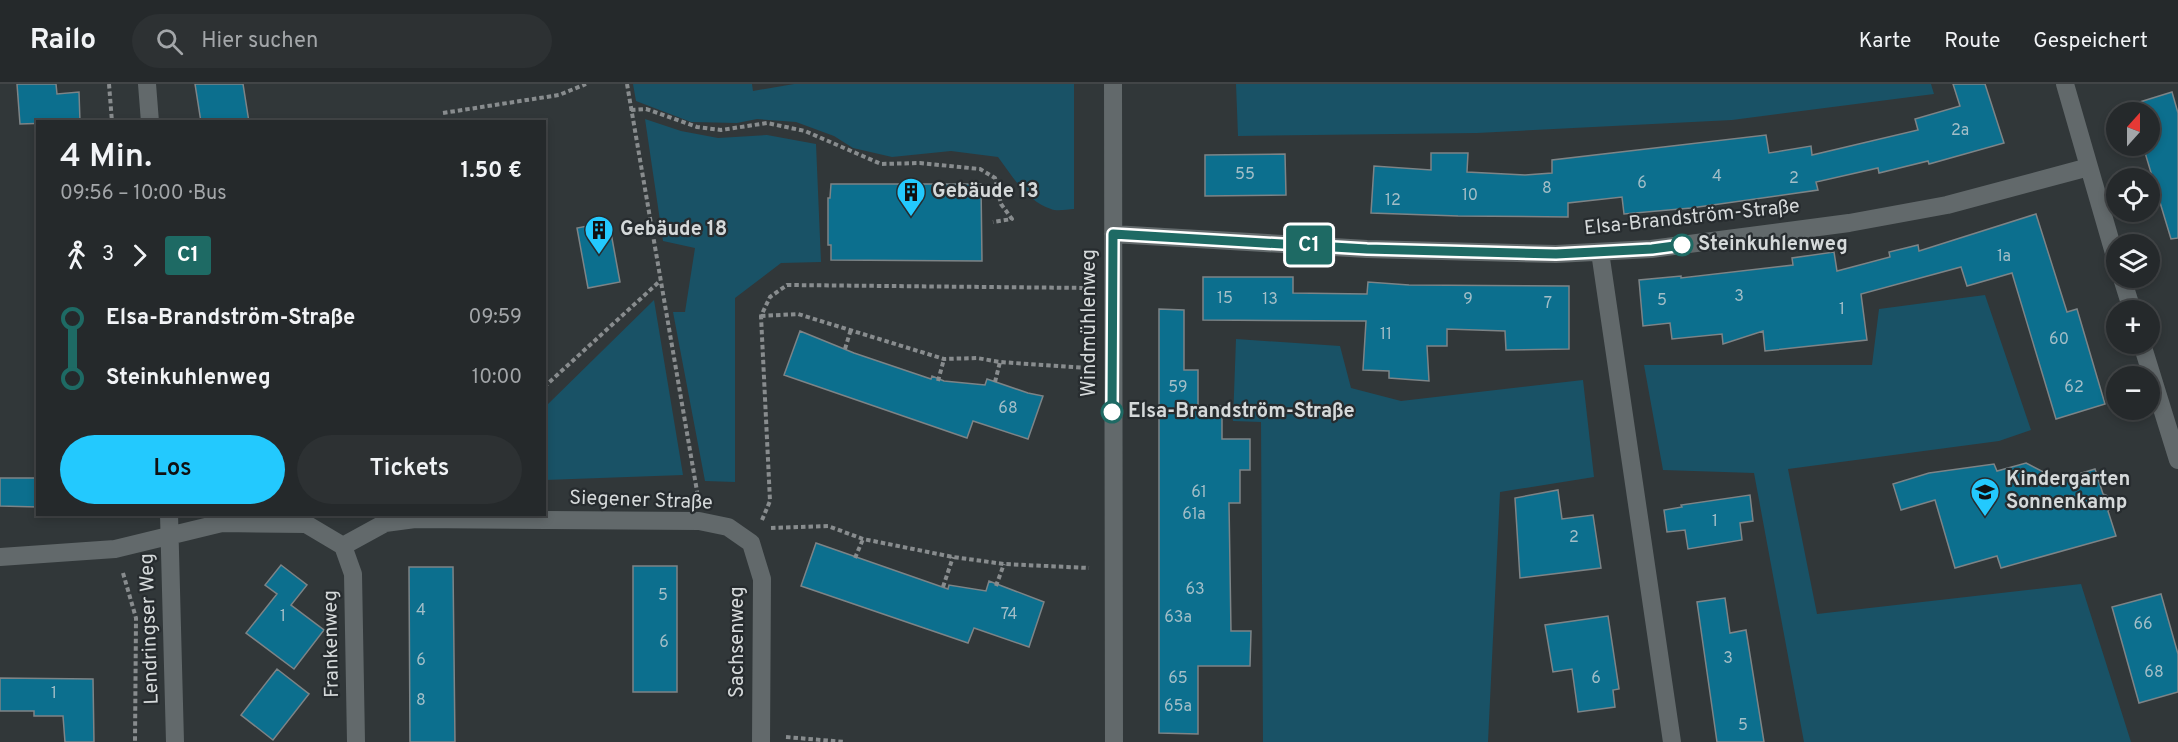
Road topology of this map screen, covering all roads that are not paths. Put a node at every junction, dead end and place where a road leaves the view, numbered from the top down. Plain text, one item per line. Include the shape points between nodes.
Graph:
1 (147, 84) edge
2 (1113, 84) edge
3 (2065, 84) edge
4 (150, 120) edge
5 (2089, 167) junction
6 (1113, 234) junction
7 (2108, 234) edge
8 (1600, 252) junction
9 (2145, 354) edge
10 (2178, 460) edge
11 (169, 516) edge
12 (170, 537) junction
13 (751, 543) joint
14 (343, 546) junction
15 (0, 557) edge
16 (761, 739) edge
17 (175, 742) edge
18 (356, 742) edge
19 (1114, 742) edge
20 (1672, 742) edge

1 - 4 street
2 - 6 street, Windmühlenweg
3 - 5 street
5 - 7 street
5 - 8 street, Elsa-Brandström-Straße via 1947,205 1849,223 1652,249
6 - 8 street, Elsa-Brandström-Straße via 1367,249
6 - 19 street, Windmühlenweg
8 - 20 street
9 - 10 street
11 - 12 street, Lendringser Weg
12 - 14 street via 222,523 306,524
12 - 15 street via 115,549
12 - 17 street, Lendringser Weg
13 - 14 street, Siegener Straße via 728,527 699,521 415,519 385,523
13 - 16 street, Sachsenweg via 762,579
14 - 18 street, Frankenweg via 353,574

